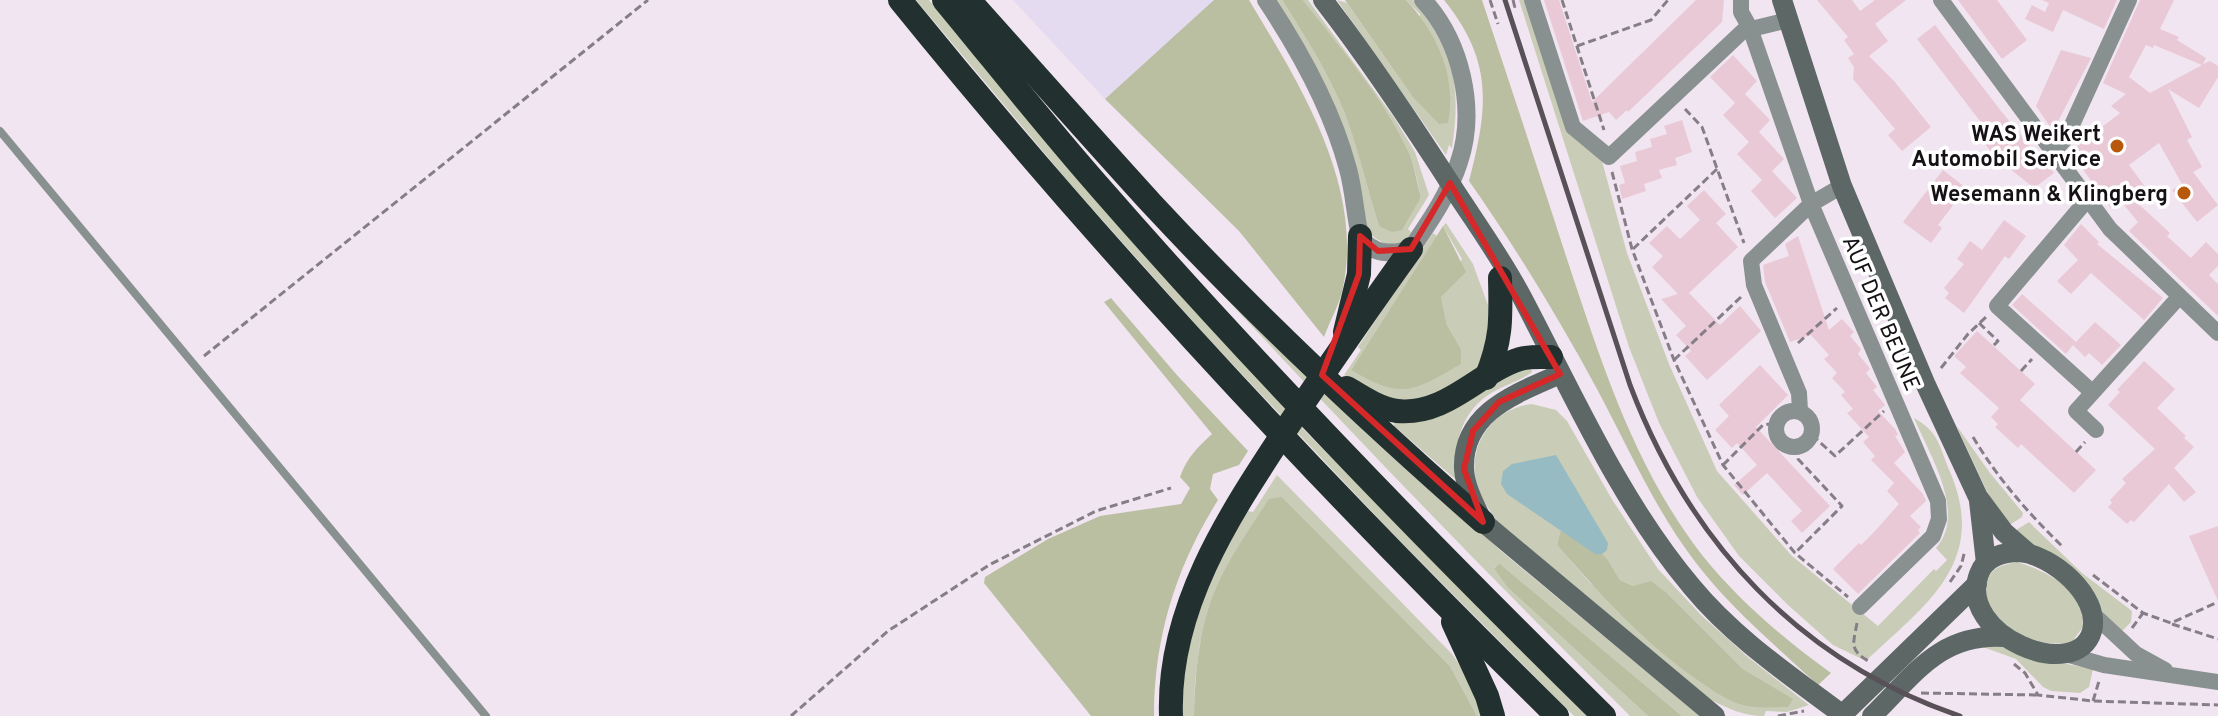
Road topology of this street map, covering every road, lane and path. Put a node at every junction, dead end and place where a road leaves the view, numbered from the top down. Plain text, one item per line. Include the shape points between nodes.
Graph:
1 (648, 0) edge
2 (900, 0) edge
3 (944, 0) edge
4 (969, 0) edge
5 (1266, 0) edge
6 (1323, 0) edge
7 (1423, 0) edge
8 (1490, 0) edge
9 (1513, 0) edge
10 (1532, 0) edge
11 (1562, 0) edge
12 (1668, 0) edge
13 (1941, 0) edge
14 (2129, 0) edge
15 (1741, 6) edge
16 (1786, 7) edge
17 (1515, 8) dead end
18 (1498, 24) dead end
19 (1750, 28) junction
20 (1577, 46) junction
21 (1674, 97) junction
22 (0, 131) edge
23 (2053, 152) junction
24 (1431, 154) junction
25 (1609, 157) junction
26 (1717, 169) junction
27 (1842, 186) junction
28 (2087, 200) junction
29 (1811, 204) junction
30 (1360, 236) junction
31 (1411, 249) junction
32 (1632, 249) junction
33 (1751, 261) junction
34 (1500, 278) junction
35 (1754, 285) junction
36 (2179, 297) junction
37 (1850, 299) junction
38 (1979, 323) dead end
39 (2218, 333) edge
40 (1993, 346) dead end
41 (1779, 350) junction
42 (1331, 358) junction
43 (1674, 360) junction
44 (195, 364) junction
45 (1556, 365) junction
46 (1486, 378) junction
47 (2092, 392) junction
48 (1800, 411) junction
49 (1777, 423) junction
50 (1966, 427) dead end
51 (2096, 430) dead end
52 (1794, 447) junction
53 (1723, 465) junction
54 (1171, 488) dead end
55 (1978, 497) junction
56 (1483, 522) junction
57 (1968, 540) dead end
58 (2027, 552) junction
59 (1795, 553) junction
60 (2073, 557) dead end
61 (1986, 563) junction
62 (2084, 568) dead end
63 (1977, 584) junction
64 (1947, 587) dead end
65 (2218, 602) edge
66 (1860, 607) joint
67 (1448, 608) junction
68 (2093, 614) junction
69 (2171, 623) junction
70 (2004, 637) junction
71 (2218, 639) edge
72 (2066, 654) junction
73 (2008, 660) dead end
74 (2173, 675) junction
75 (2218, 682) edge
76 (1933, 694) dead end
77 (2038, 695) junction
78 (2218, 705) edge
79 (1808, 710) dead end
80 (1840, 714) edge
81 (486, 716) edge
82 (791, 716) edge
83 (1171, 716) edge
84 (1493, 716) edge
85 (1557, 716) edge
86 (1604, 716) edge
87 (1715, 716) edge
88 (1778, 716) edge
89 (1872, 716) edge

1 - 44 path
2 - 67 highway via 1184,330
3 - 86 highway via 1102,189 1268,374
4 - 42 highway via 1152,204
5 - 30 street via 1287,31 1339,141
6 - 24 main road
7 - 31 street via 1448,37 1467,108 1461,153 1446,193
8 - 18 path
9 - 17 path
10 - 25 street via 1573,127
11 - 20 path
12 - 20 path via 1651,20
13 - 23 street
14 - 23 street via 2066,138
15 - 19 street, AUF DER BEUNE
16 - 19 street
16 - 27 main road, AUF DER BEUNE
19 - 21 street
19 - 29 street, AUF DER BEUNE
20 - 25 path
21 - 25 street
21 - 26 path via 1702,127
22 - 44 lane
23 - 28 street
24 - 34 main road
24 - 45 main road via 1504,267
25 - 32 path
26 - 32 path
26 - 33 path
27 - 29 street
27 - 55 main road, AUF DER BEUNE
28 - 36 street
28 - 47 street via 1997,306
29 - 33 street
29 - 37 street, AUF DER BEUNE
30 - 31 street via 1386,253
30 - 42 highway via 1359,274
31 - 42 highway
32 - 43 path
33 - 35 street
34 - 45 main road
34 - 46 highway via 1501,331
35 - 41 street
35 - 43 path
36 - 39 street
36 - 47 street
37 - 41 path via 1800,342
37 - 66 street, AUF DER BEUNE via 1938,501 1939,519 1933,536
38 - 40 path via 1998,341
41 - 48 street via 1799,393
42 - 46 highway via 1366,400 1395,411 1439,404
42 - 56 highway via 1377,428
42 - 83 highway via 1215,545 1177,648
43 - 53 path
44 - 81 lane
45 - 46 highway via 1521,359
45 - 56 main road via 1499,402 1473,431 1464,469
45 - 80 main road via 1634,505 1694,590 1769,660
47 - 51 street via 2076,411
48 - 49 street via 1788,411
48 - 52 street via 1813,430 1805,444
49 - 52 street via 1780,439
49 - 53 path via 1763,425
50 - 60 path via 2030,515
52 - 59 path via 1798,459 1842,506
53 - 59 path
54 - 82 path via 1096,511 989,565 888,631
55 - 58 main road, AUF DER BEUNE
55 - 61 main road, AUF DER BEUNE
56 - 87 main road
57 - 64 path via 1961,566
58 - 61 main road via 2005,553
58 - 68 main road via 2071,581
59 - 66 path
61 - 63 main road
62 - 69 path via 2143,613
63 - 70 main road via 1982,613
63 - 80 main road
65 - 69 path
67 - 84 highway
67 - 85 highway
68 - 72 main road via 2087,642
68 - 74 street via 2136,654
69 - 71 path
70 - 72 main road via 2033,650
70 - 89 main road via 1978,637 1942,649
72 - 74 street
73 - 77 path via 2025,673
74 - 75 street
76 - 77 path
77 - 78 path
79 - 88 path

